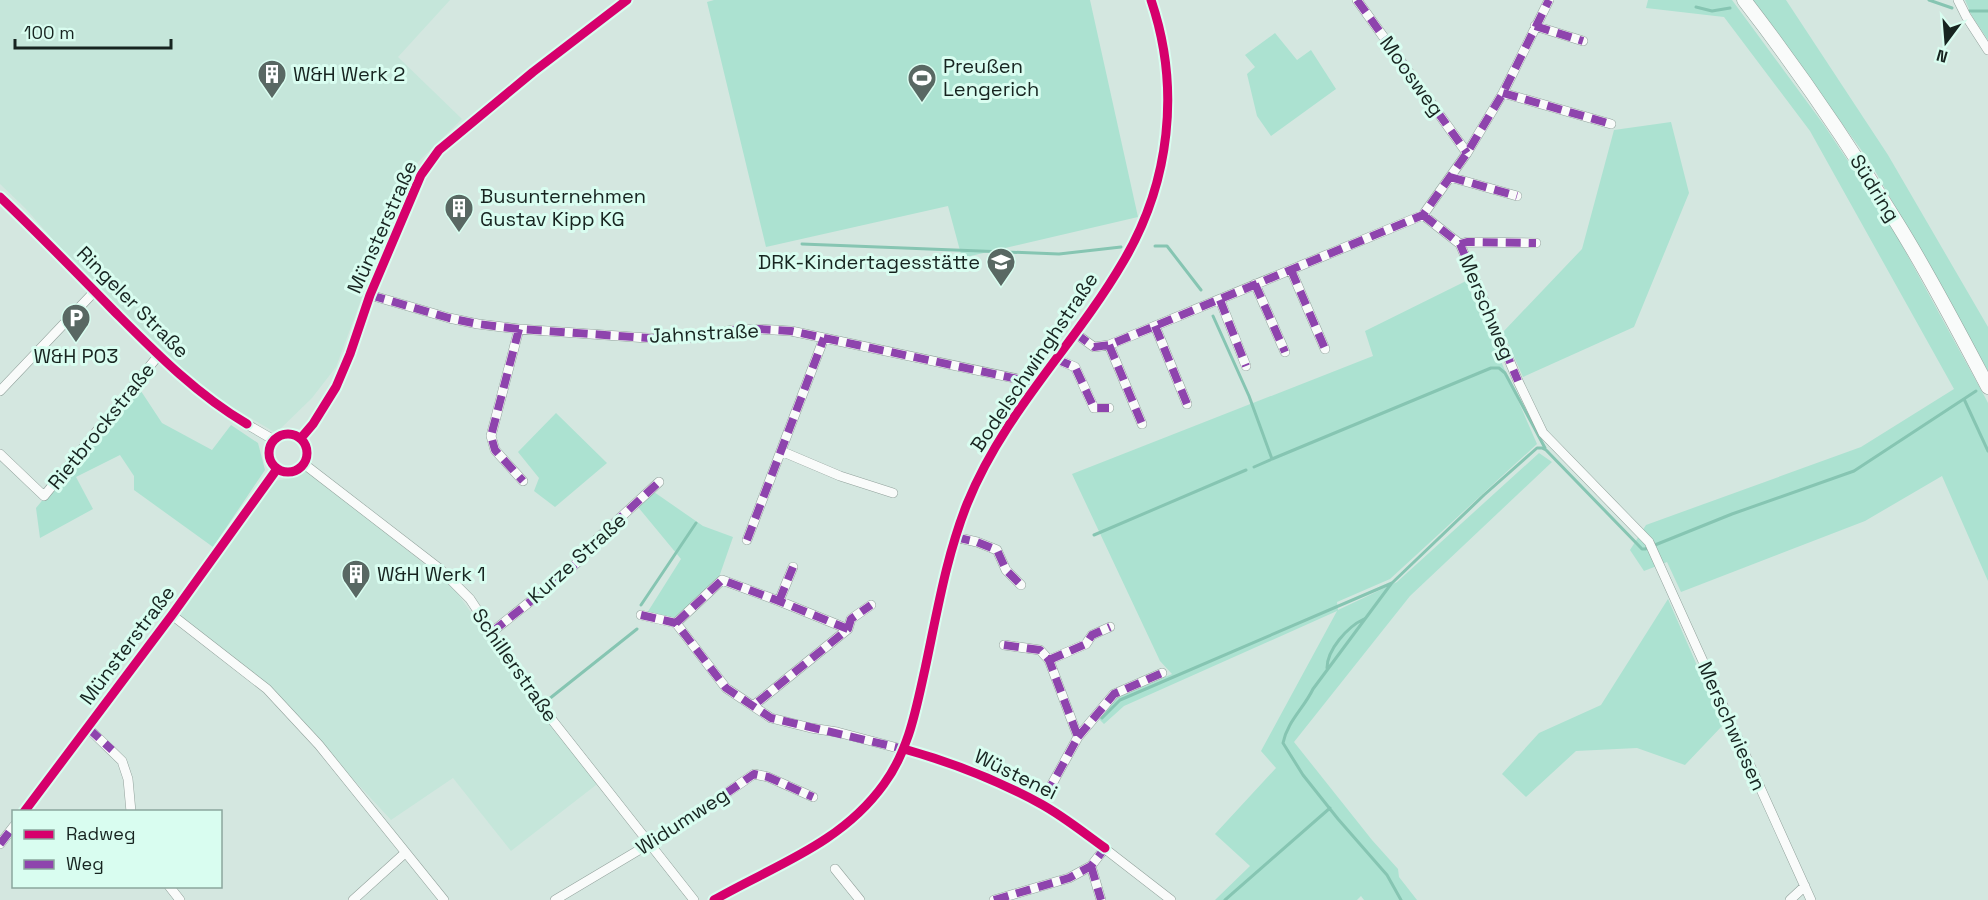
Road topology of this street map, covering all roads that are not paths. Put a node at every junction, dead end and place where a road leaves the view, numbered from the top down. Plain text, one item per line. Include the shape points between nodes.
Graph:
1 (627, 0) edge
2 (1151, 0) edge
3 (1357, 0) edge
4 (1549, 0) edge
5 (1744, 0) edge
6 (1958, 0) edge
7 (1535, 26) junction
8 (1583, 41) dead end
9 (1988, 50) edge
10 (1503, 93) junction
11 (1611, 124) dead end
12 (1467, 153) junction
13 (1450, 177) junction
14 (1517, 196) dead end
15 (0, 197) edge
16 (1423, 214) junction
17 (1536, 243) dead end
18 (1460, 244) junction
19 (1291, 270) junction
20 (1255, 284) junction
21 (95, 291) junction
22 (370, 295) junction
23 (1220, 300) junction
24 (1155, 326) junction
25 (519, 329) junction
26 (1075, 333) junction
27 (824, 338) junction
28 (1109, 345) junction
29 (1325, 349) dead end
30 (1285, 352) dead end
31 (158, 356) junction
32 (1056, 359) junction
33 (1246, 366) dead end
34 (1037, 383) junction
35 (1988, 387) edge
36 (0, 391) edge
37 (1187, 404) dead end
38 (1109, 408) dead end
39 (1142, 424) dead end
40 (301, 438) junction
41 (274, 440) junction
42 (781, 451) junction
43 (0, 454) edge
44 (304, 464) junction
45 (277, 469) junction
46 (523, 481) dead end
47 (659, 482) dead end
48 (893, 493) dead end
49 (955, 537) junction
50 (747, 540) dead end
51 (1649, 542) joint
52 (793, 567) dead end
53 (1021, 585) dead end
54 (779, 601) junction
55 (871, 605) dead end
56 (172, 615) junction
57 (641, 615) dead end
58 (676, 623) junction
59 (1110, 627) dead end
60 (848, 629) junction
61 (492, 632) junction
62 (1004, 645) dead end
63 (1049, 660) junction
64 (1162, 673) dead end
65 (753, 706) junction
66 (88, 728) junction
67 (1078, 737) junction
68 (904, 749) junction
69 (813, 797) dead end
70 (1041, 804) junction
71 (26, 810) edge
72 (131, 810) edge
73 (12, 829) edge
74 (0, 844) edge
75 (649, 844) junction
76 (1106, 848) junction
77 (405, 853) junction
78 (1091, 866) junction
79 (835, 868) dead end
80 (1805, 886) junction
81 (171, 888) edge
82 (999, 899) edge
83 (180, 900) edge
84 (353, 900) edge
85 (444, 900) edge
86 (555, 900) edge
87 (694, 900) edge
88 (714, 900) edge
89 (860, 900) edge
90 (1101, 900) edge
91 (1171, 900) edge
92 (1790, 900) edge
93 (1811, 900) edge

1 - 22 street, Münsterstraße via 439,150 421,175
2 - 26 street, Bodelschwinghstraße via 1167,73 1168,121 1161,165 1135,240
3 - 12 street, Moosweg
4 - 7 street
5 - 35 main road, Südring via 1839,131 1898,223
6 - 9 street
7 - 8 street
7 - 10 street
10 - 11 street
10 - 12 street
12 - 13 street
13 - 14 street
13 - 16 street
15 - 21 street, Ringeler Straße
16 - 18 street, Merschweg
16 - 19 street
17 - 18 street
18 - 51 street, Merschweg via 1544,433
19 - 20 street
19 - 29 street
20 - 23 street
20 - 30 street
21 - 31 street, Ringeler Straße
21 - 36 street
22 - 25 street, Jahnstraße via 449,318
22 - 40 street, Münsterstraße via 336,387
23 - 24 street
23 - 33 street
24 - 28 street
24 - 37 street
25 - 27 street, Jahnstraße via 662,339 759,329
25 - 46 street via 491,436 495,450
26 - 28 street via 1094,347
26 - 32 street, Bodelschwinghstraße
27 - 34 street, Jahnstraße
27 - 42 street
28 - 39 street
31 - 41 street, Ringeler Straße via 229,414
31 - 43 street, Rietbrockstraße via 44,496
32 - 34 street, Bodelschwinghstraße
32 - 38 street via 1076,367 1094,408
34 - 49 street, Bodelschwinghstraße via 984,469
40 - 41 street via 288,433
40 - 44 street via 307,450
41 - 45 street via 269,455
42 - 48 street
42 - 50 street
44 - 45 street via 292,471
44 - 61 street, Schillerstraße via 440,569 470,598
45 - 56 street, Münsterstraße
47 - 61 street, Kurze Straße via 567,572
49 - 53 street via 997,550 1006,570
49 - 68 street, Bodelschwinghstraße
51 - 80 street, Merschwiesen
52 - 54 street
54 - 58 street via 722,580
54 - 60 street
55 - 60 street via 851,619
56 - 66 street, Münsterstraße
56 - 77 street via 267,689 320,744
57 - 58 street
58 - 65 street, Wüstenei via 726,688
59 - 63 street via 1092,635 1086,644
60 - 65 street
61 - 75 street, Schillerstraße via 538,702
62 - 63 street via 1040,650
63 - 67 street
64 - 67 street via 1114,694
65 - 68 street, Wüstenei via 771,718
66 - 71 street, Münsterstraße
66 - 72 street via 122,761
67 - 70 street
68 - 70 street, Wüstenei via 962,767
68 - 88 street, Bodelschwinghstraße via 872,800 840,830
69 - 75 street, Widumweg via 754,774
70 - 76 street, Wüstenei
73 - 74 street
75 - 86 street, Widumweg
75 - 87 street, Schillerstraße
76 - 78 street
76 - 91 street, Wüstenei
77 - 84 street
77 - 85 street
78 - 82 street via 1069,878
78 - 90 street
79 - 89 street
80 - 92 street
80 - 93 street, Merschwiesen
81 - 83 street

